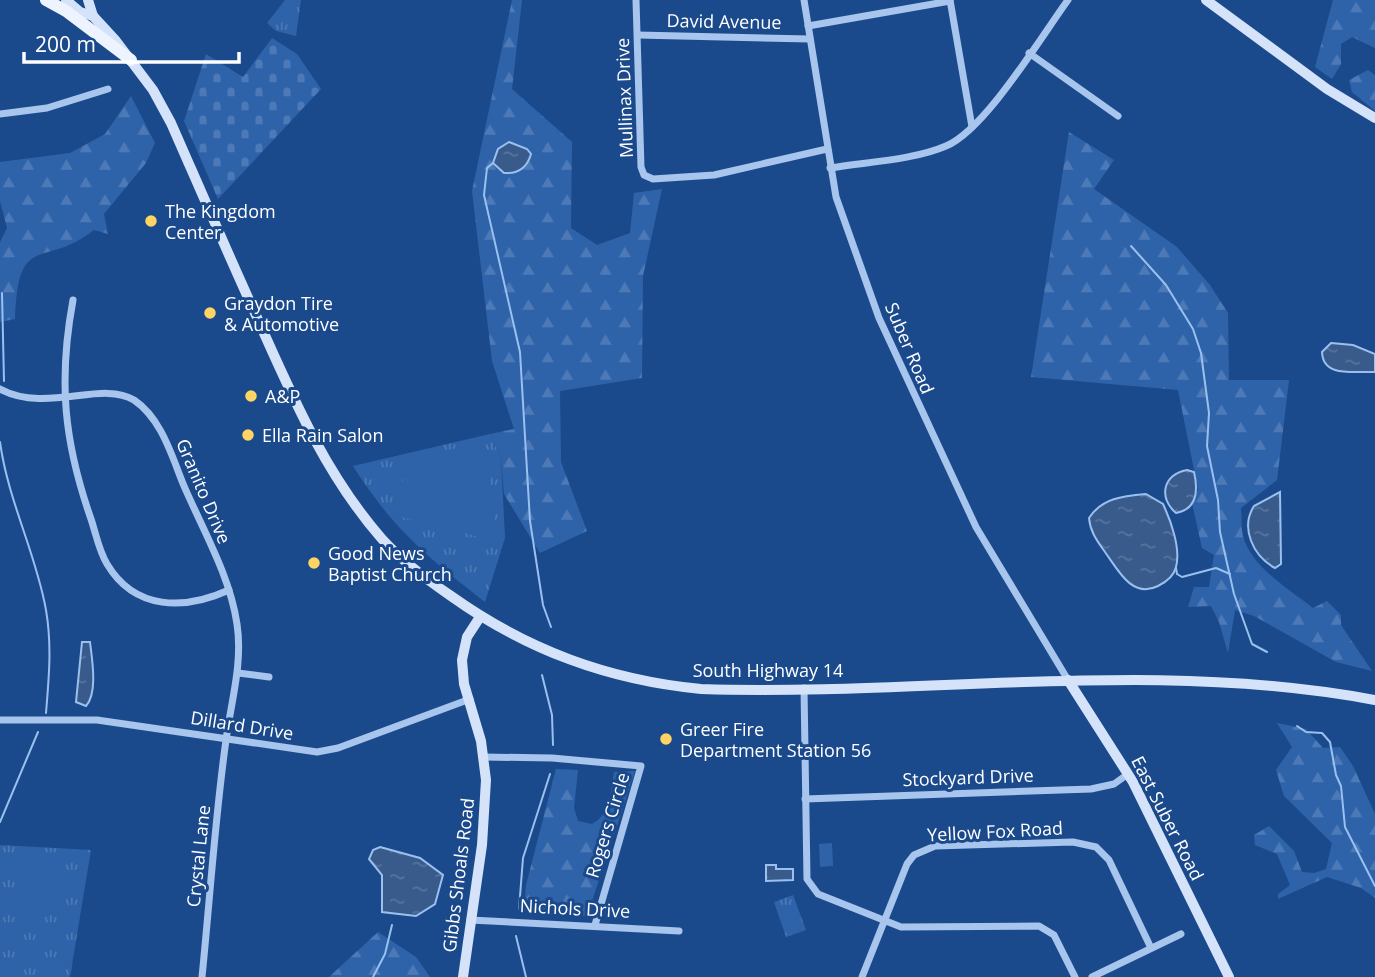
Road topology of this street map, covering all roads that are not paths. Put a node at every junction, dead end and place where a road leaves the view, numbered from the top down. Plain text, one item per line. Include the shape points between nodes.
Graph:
1 (46, 0) edge
2 (66, 0) edge
3 (88, 0) edge
4 (636, 0) edge
5 (804, 0) edge
6 (950, 0) edge
7 (1068, 0) edge
8 (1206, 0) edge
9 (93, 16) junction
10 (808, 26) junction
11 (638, 35) junction
12 (810, 39) junction
13 (1029, 53) junction
14 (131, 60) junction
15 (108, 89) dead end
16 (0, 114) edge
17 (1118, 116) dead end
18 (1375, 118) edge
19 (972, 127) junction
20 (827, 149) junction
21 (830, 168) junction
22 (74, 300) dead end
23 (0, 389) edge
24 (63, 399) junction
25 (229, 590) junction
26 (480, 617) junction
27 (238, 673) junction
28 (270, 677) dead end
29 (1068, 680) junction
30 (804, 688) junction
31 (470, 698) junction
32 (1375, 700) edge
33 (0, 720) edge
34 (226, 738) junction
35 (484, 757) junction
36 (1128, 774) junction
37 (806, 799) junction
38 (470, 920) junction
39 (883, 920) junction
40 (595, 925) junction
41 (679, 931) dead end
42 (1181, 934) dead end
43 (1151, 948) junction
44 (202, 977) edge
45 (463, 977) edge
46 (862, 977) edge
47 (1075, 977) edge
48 (1092, 977) edge
49 (1229, 977) edge

1 - 14 main road
2 - 9 main road, South Highway 14
3 - 9 main road, South Highway 14
4 - 11 street, Mullinax Drive
5 - 10 street, Suber Road
6 - 10 street
6 - 19 street
7 - 13 street
8 - 18 main road via 1326,89
9 - 14 main road, South Highway 14
10 - 12 street, Suber Road
11 - 12 street, David Avenue
11 - 20 street, Mullinax Drive via 641,167 646,177 714,174
12 - 20 street, Suber Road
13 - 17 street
13 - 19 street
14 - 26 main road, South Highway 14 via 171,123 295,403 331,468 382,540 415,571
15 - 16 street via 47,108
19 - 21 street via 960,139 936,150
20 - 21 street, Suber Road
21 - 29 street, Suber Road via 840,214 870,293 946,469 994,561
22 - 24 street via 66,336
23 - 24 street, Granito Drive via 24,400
24 - 25 street, Granito Drive via 118,394 148,413 160,429
24 - 25 street via 78,482 106,562 117,579 155,601 178,605 205,601
25 - 27 street, Granito Drive via 238,625
26 - 30 main road, South Highway 14 via 550,654 647,682 701,689
26 - 31 main road, Gibbs Shoals Road via 467,637 462,660
27 - 28 street
27 - 34 street, Granito Drive
29 - 30 main road, South Highway 14
29 - 32 main road, South Highway 14 via 1242,682
29 - 36 main road, East Suber Road
30 - 37 street
31 - 34 street, Dillard Drive via 326,751
31 - 35 main road, Gibbs Shoals Road
33 - 34 street, Dillard Drive via 97,720
34 - 44 street, Crystal Lane
35 - 38 main road, Gibbs Shoals Road via 485,811
35 - 40 street, Rogers Circle via 641,766
36 - 37 street, Stockyard Drive via 1115,784 1091,789
36 - 49 main road, East Suber Road
37 - 39 street via 807,879 813,890
38 - 40 street, Nichols Drive
38 - 45 main road, Gibbs Shoals Road
39 - 43 street, Yellow Fox Road via 907,864 925,848 1085,843 1109,860
39 - 46 street, Yellow Fox Road
39 - 47 street via 901,927 1040,926 1054,935
40 - 41 street, Nichols Drive
42 - 43 street
43 - 48 street

